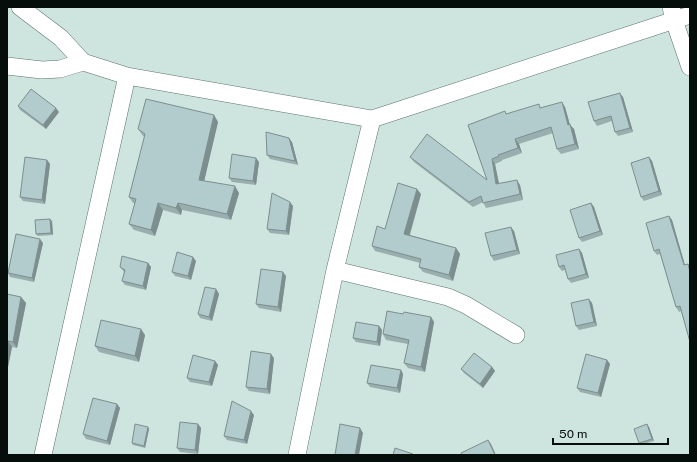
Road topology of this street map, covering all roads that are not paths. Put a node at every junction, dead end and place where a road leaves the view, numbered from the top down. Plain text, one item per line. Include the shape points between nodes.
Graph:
1 (20, 7) edge
2 (678, 14) edge
3 (83, 62) junction
4 (7, 66) edge
5 (690, 67) edge
6 (127, 76) junction
7 (372, 119) junction
8 (335, 270) junction
9 (516, 335) dead end
10 (42, 455) edge
11 (297, 455) edge

1 - 3 street via 61,38
2 - 5 street
2 - 7 street
3 - 4 street via 60,69 42,70
3 - 6 street
6 - 7 street
6 - 10 street
7 - 8 street
8 - 9 street via 448,298 466,305
8 - 11 street

